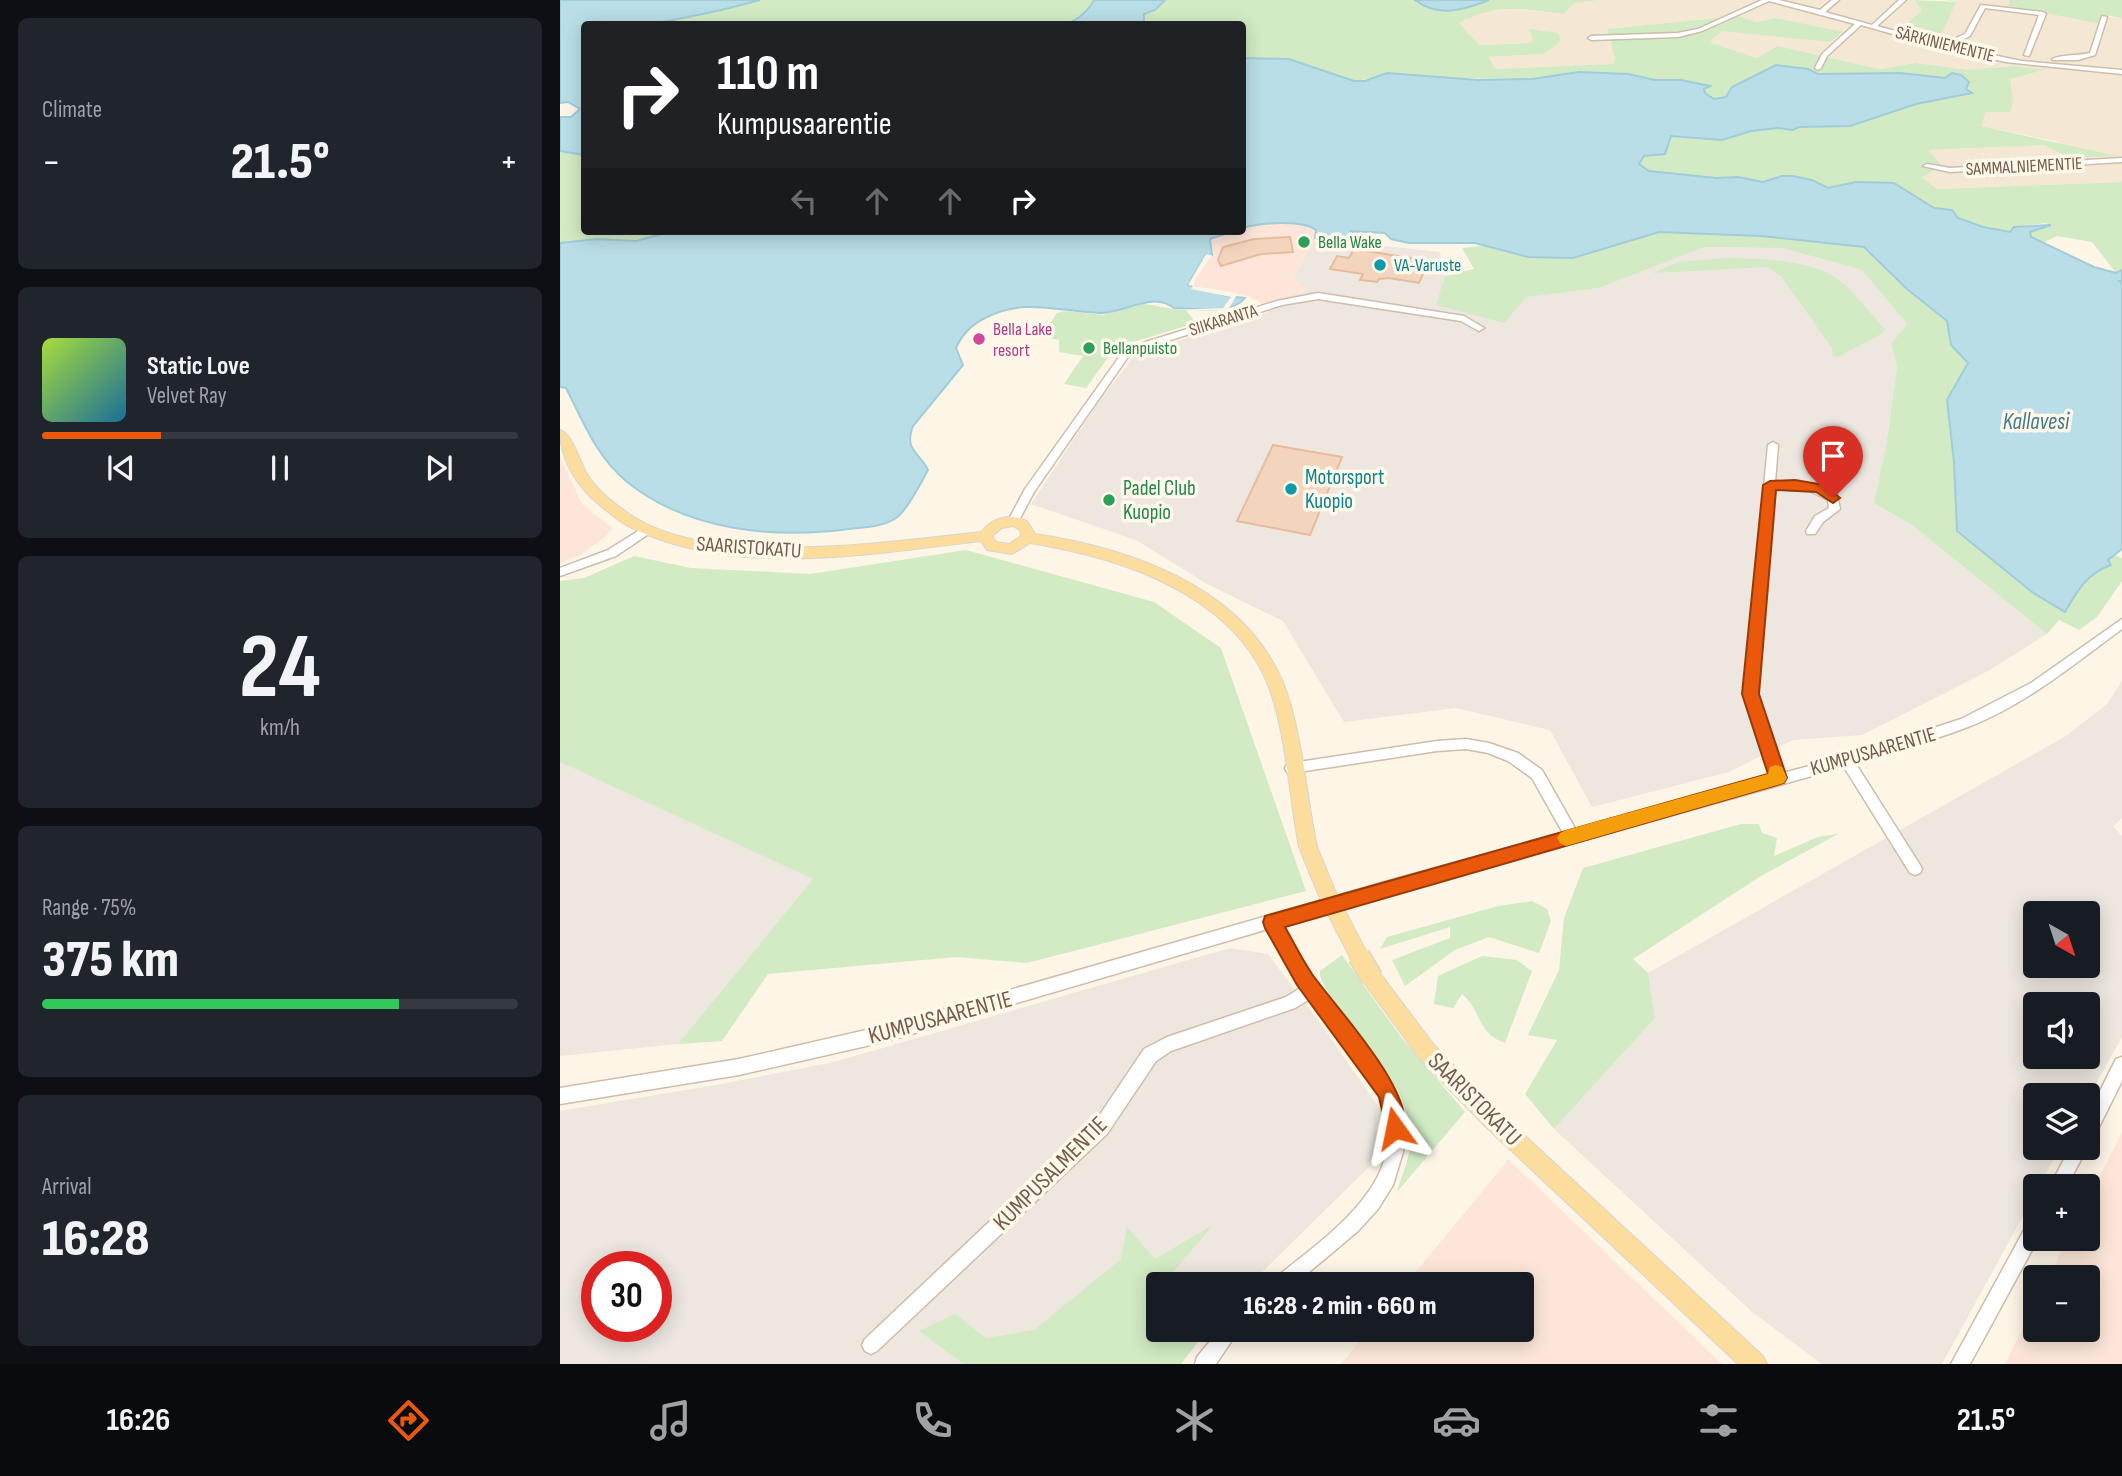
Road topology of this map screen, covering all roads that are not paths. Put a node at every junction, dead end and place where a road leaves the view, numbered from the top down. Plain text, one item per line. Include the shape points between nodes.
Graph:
1 (1769, 0) edge
2 (1836, 0) edge
3 (1903, 0) edge
4 (1986, 5) joint
5 (1822, 11) junction
6 (2043, 14) joint
7 (2104, 17) dead end
8 (1861, 22) junction
9 (1874, 26) junction
10 (1591, 38) dead end
11 (1944, 46) junction
12 (2027, 55) junction
13 (2024, 63) junction
14 (1818, 68) dead end
15 (2122, 72) edge
16 (2122, 160) edge
17 (1927, 166) dead end
18 (1479, 328) dead end
19 (560, 435) edge
20 (1773, 445) dead end
21 (1770, 485) junction
22 (1013, 521) junction
23 (646, 530) junction
24 (1811, 531) dead end
25 (985, 536) junction
26 (1028, 538) junction
27 (560, 572) edge
28 (2122, 623) edge
29 (1847, 761) junction
30 (1292, 768) junction
31 (1778, 778) junction
32 (1572, 836) junction
33 (1915, 869) dead end
34 (1272, 922) junction
35 (1312, 989) junction
36 (2122, 1065) edge
37 (560, 1096) edge
38 (2100, 1108) edge
39 (2023, 1249) edge
40 (1296, 1272) edge
41 (1220, 1342) edge
42 (872, 1345) dead end
43 (1203, 1364) edge
44 (1755, 1364) edge
45 (1960, 1364) edge

1 - 5 street, SÄRKINIEMENTIE
1 - 10 street, SÄRKINIEMENTIE via 1678,35
2 - 5 street
3 - 9 street
4 - 6 street
4 - 11 street via 1968,35
5 - 8 street, SÄRKINIEMENTIE
6 - 12 street
7 - 12 street via 2092,54 2062,60
8 - 9 street, SÄRKINIEMENTIE
8 - 14 street via 1824,55
9 - 11 street, SÄRKINIEMENTIE
11 - 13 street, SÄRKINIEMENTIE
12 - 13 street
13 - 15 street, SÄRKINIEMENTIE
16 - 17 street, SAMMALNIEMENTIE via 1950,170
18 - 22 street, SIIKARANTA via 1464,319 1318,296 1280,303 1142,346 1125,355 1029,491
19 - 23 main road, SAARISTOKATU via 595,495
20 - 21 street
21 - 24 street via 1819,488 1833,498 1835,509
21 - 31 street via 1751,694
22 - 25 main road via 996,526
22 - 26 main road via 1025,526
23 - 25 main road, SAARISTOKATU via 738,551 836,552
23 - 27 street via 612,554
25 - 26 main road via 992,547 1006,550
26 - 30 main road, SAARISTOKATU via 1095,553 1173,581 1226,616 1261,655 1279,693
28 - 29 street, KUMPUSAARENTIE via 2035,686 1996,708 1965,723
29 - 31 street, KUMPUSAARENTIE
29 - 33 street
30 - 32 street via 1437,746 1489,748 1513,757 1536,774
30 - 44 main road, SAARISTOKATU, bridge via 1308,847 1326,894 1372,978 1427,1052 1489,1116
31 - 32 street, KUMPUSAARENTIE
32 - 34 street, KUMPUSAARENTIE
34 - 35 street
34 - 37 street, KUMPUSAARENTIE via 888,1033 739,1067
35 - 40 street via 1386,1090 1394,1108 1397,1148 1389,1180 1365,1212
35 - 42 street, KUMPUSALMENTIE via 1290,1003 1150,1055 1101,1128
36 - 38 street
39 - 45 street
41 - 43 street

